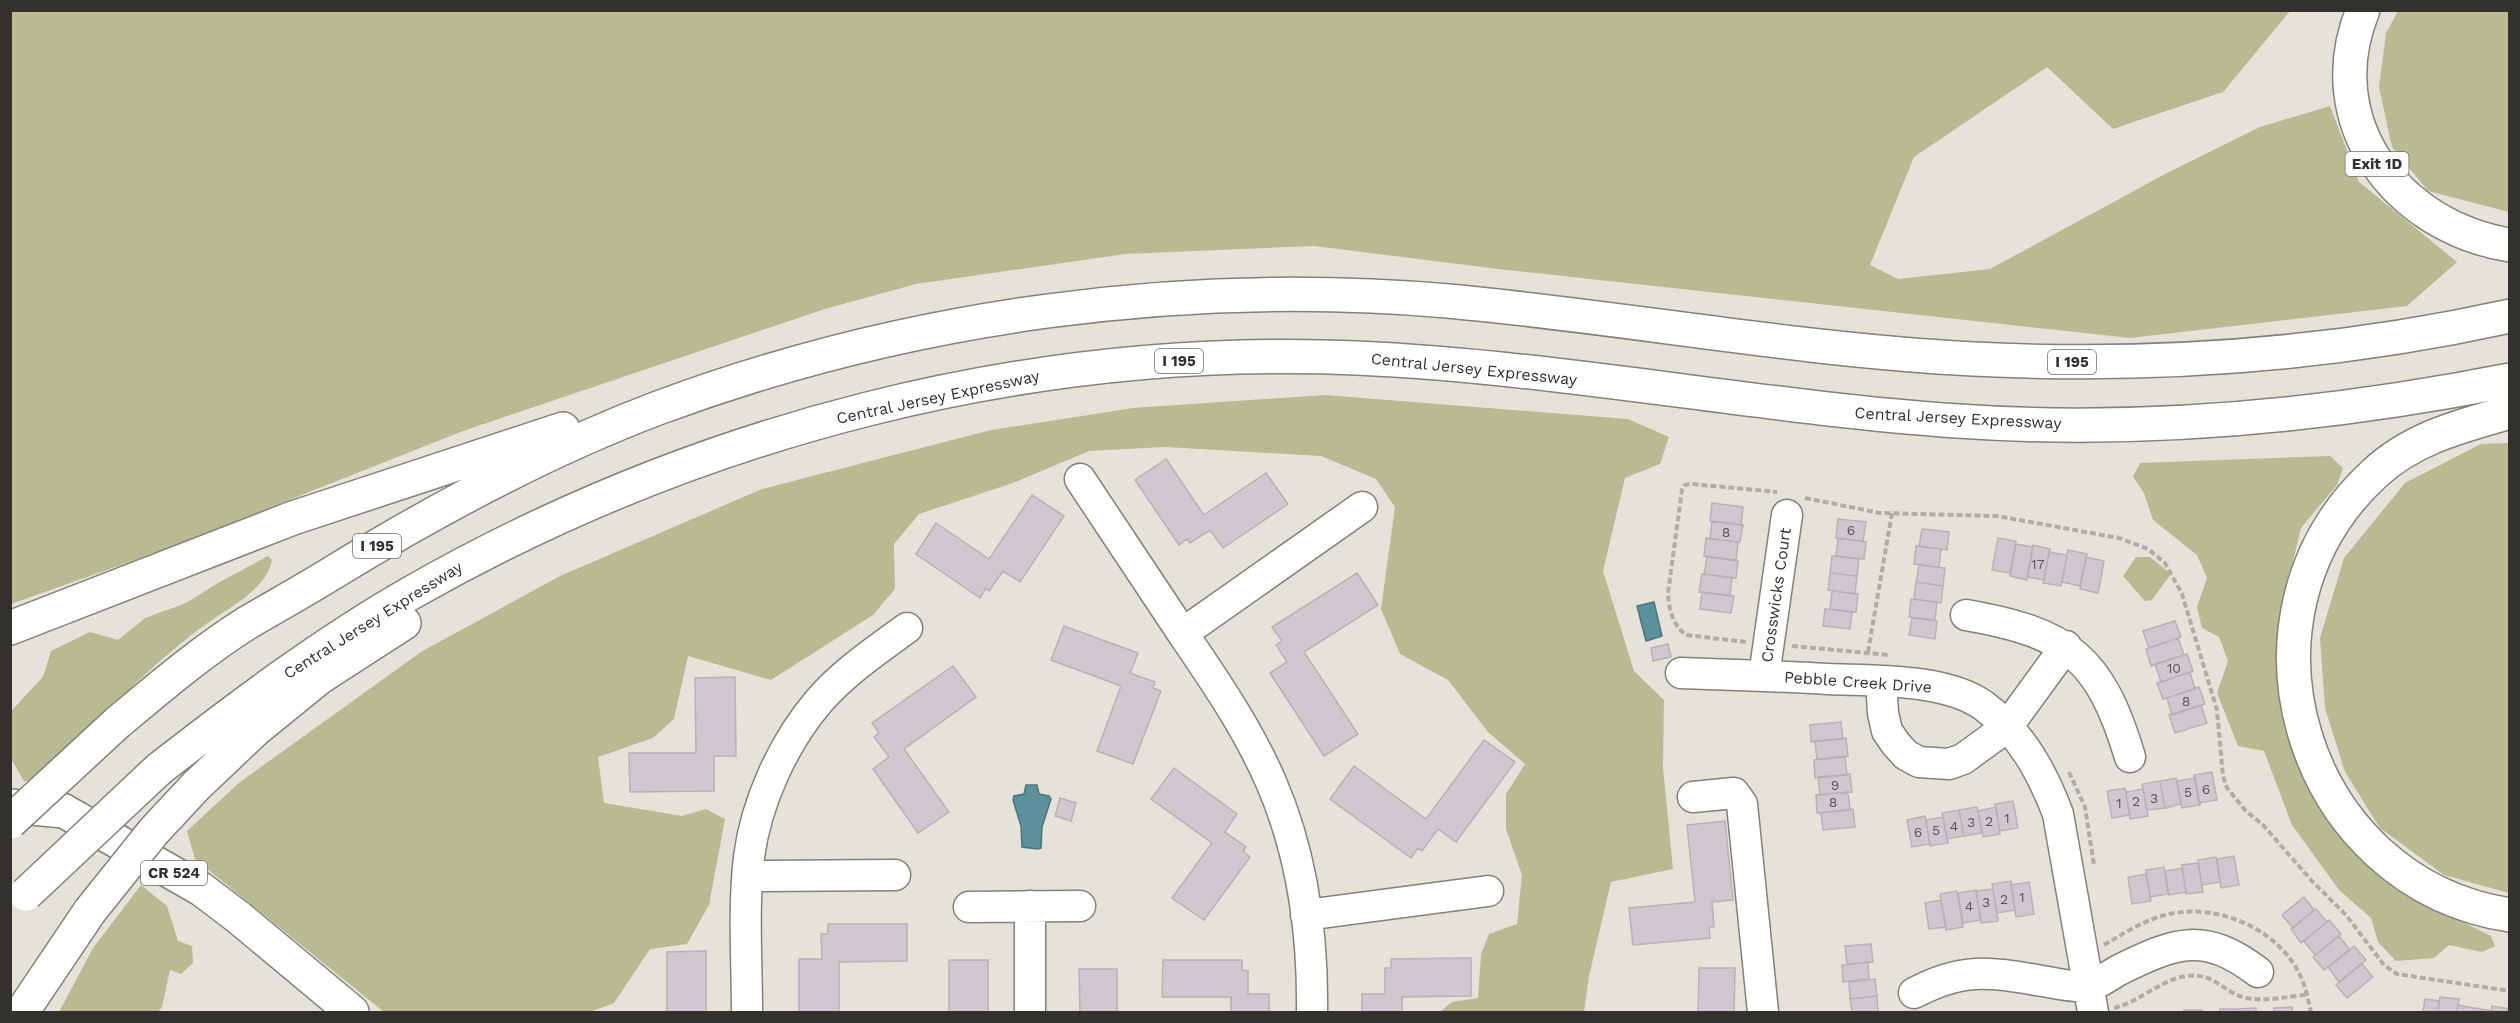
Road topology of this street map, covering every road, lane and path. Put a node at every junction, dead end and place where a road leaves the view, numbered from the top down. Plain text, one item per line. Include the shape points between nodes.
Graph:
1 (2363, 10) edge
2 (2510, 245) edge
3 (2510, 316) edge
4 (2510, 380) edge
5 (658, 408) junction
6 (2510, 412) edge
7 (730, 449) junction
8 (1080, 479) dead end
9 (1362, 507) dead end
10 (1892, 513) dead end
11 (1787, 515) dead end
12 (1966, 615) dead end
13 (10, 628) edge
14 (907, 628) dead end
15 (1183, 633) junction
16 (2066, 646) junction
17 (1868, 652) dead end
18 (1681, 674) dead end
19 (1764, 676) junction
20 (1881, 681) junction
21 (2007, 727) junction
22 (2130, 757) dead end
23 (10, 795) edge
24 (1693, 797) dead end
25 (10, 806) edge
26 (64, 811) junction
27 (10, 822) edge
28 (895, 875) dead end
29 (748, 876) junction
30 (1488, 891) dead end
31 (18, 901) edge
32 (1030, 906) junction
33 (1080, 906) dead end
34 (969, 907) dead end
35 (1306, 915) junction
36 (2510, 915) edge
37 (276, 949) junction
38 (2258, 972) dead end
39 (1914, 993) dead end
40 (2307, 995) dead end
41 (2091, 1003) edge
42 (21, 1012) edge
43 (324, 1012) edge
44 (352, 1012) edge
45 (747, 1012) edge
46 (1030, 1012) edge
47 (1312, 1012) edge
48 (1763, 1012) edge

1 - 2 main road, Exit 1D via 2352,42 2350,78 2353,106 2374,160 2414,206 2442,224 2467,235
3 - 5 main road, I 195 via 2287,352 2076,362 1866,351 1450,301 1354,295 1199,297 1067,308 973,322 803,360
4 - 7 main road, Central Jersey Expressway / I 195 via 2293,414 2075,424 1966,421 1859,412 1443,363 1258,357 1166,361 983,384 892,403
5 - 13 main road via 563,429 293,518
5 - 27 main road, I 195, bridge via 477,489 243,626 117,723
6 - 36 main road via 2432,436 2404,451 2375,472 2350,498 2316,552 2296,622 2293,658 2295,694 2307,742 2328,792 2346,818 2397,869 2428,889 2457,902
7 - 31 main road, Central Jersey Expressway / I 195, bridge via 657,475 488,550 328,643 159,769
7 - 42 main road, bridge via 557,534 389,632 319,678 255,730 154,831 90,911
8 - 15 street
9 - 15 street
10 - 17 path
11 - 19 street, Crosswicks Court
12 - 16 street via 2031,630
14 - 29 street via 842,678 819,701 795,736 774,774 756,823
15 - 35 street via 1244,728 1272,782 1288,831
16 - 21 street
16 - 22 street via 2100,682
18 - 19 street, Pebble Creek Drive
19 - 20 street, Pebble Creek Drive
20 - 21 street, Pebble Creek Drive via 1955,691 1983,705
20 - 21 street via 1887,731 1906,755 1919,762 1949,764 1963,759
21 - 41 street, Pebble Creek Drive via 2033,757 2058,814
23 - 26 main road, CR 524
24 - 48 street via 1734,793 1742,804
25 - 26 main road
26 - 37 main road, CR 524 via 201,889
28 - 29 street
29 - 45 street
30 - 35 street
32 - 33 street
32 - 34 street
32 - 46 street
35 - 47 street
37 - 43 main road
37 - 44 main road, CR 524
38 - 41 street via 2218,948 2176,946 2159,951
39 - 41 street via 1955,975 1979,972
40 - 41 path via 2248,999 2215,980 2186,976 2118,1008

